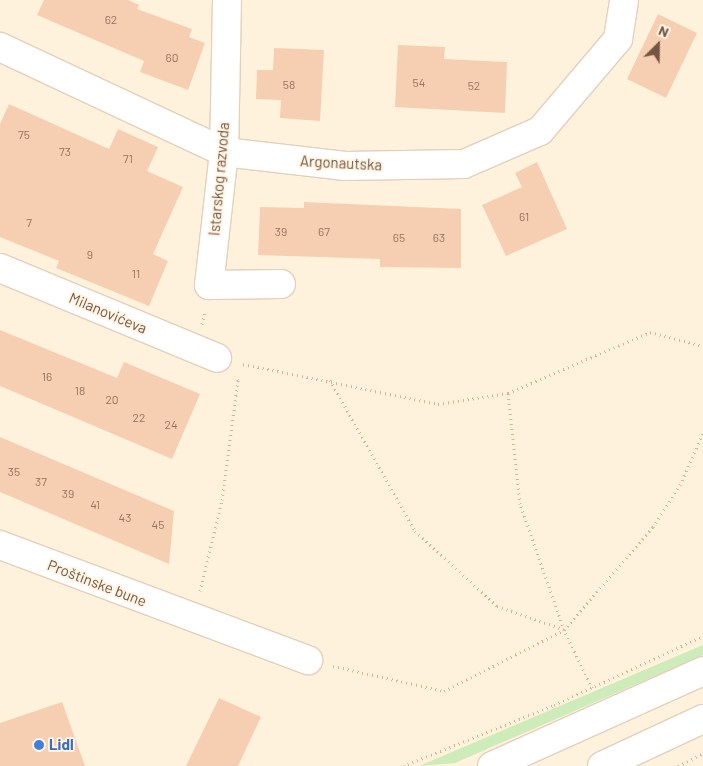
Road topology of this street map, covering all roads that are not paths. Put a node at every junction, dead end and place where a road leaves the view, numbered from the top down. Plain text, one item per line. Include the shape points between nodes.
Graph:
1 (227, 0) edge
2 (624, 0) edge
3 (0, 47) edge
4 (224, 152) junction
5 (0, 268) edge
6 (282, 284) dead end
7 (207, 354) road end
8 (0, 545) edge
9 (308, 660) road end
10 (703, 671) edge
11 (703, 719) edge
12 (492, 766) edge
13 (602, 766) edge

1 - 4 street, Istarskog razvoda
2 - 4 street, Argonautska via 618,39 540,131 464,164 345,166
3 - 4 street, Argonautska
4 - 6 street, Istarskog razvoda via 209,286
5 - 7 street, Milanovićeva
8 - 9 street, Proštinske bune via 194,621
10 - 12 street
11 - 13 street

